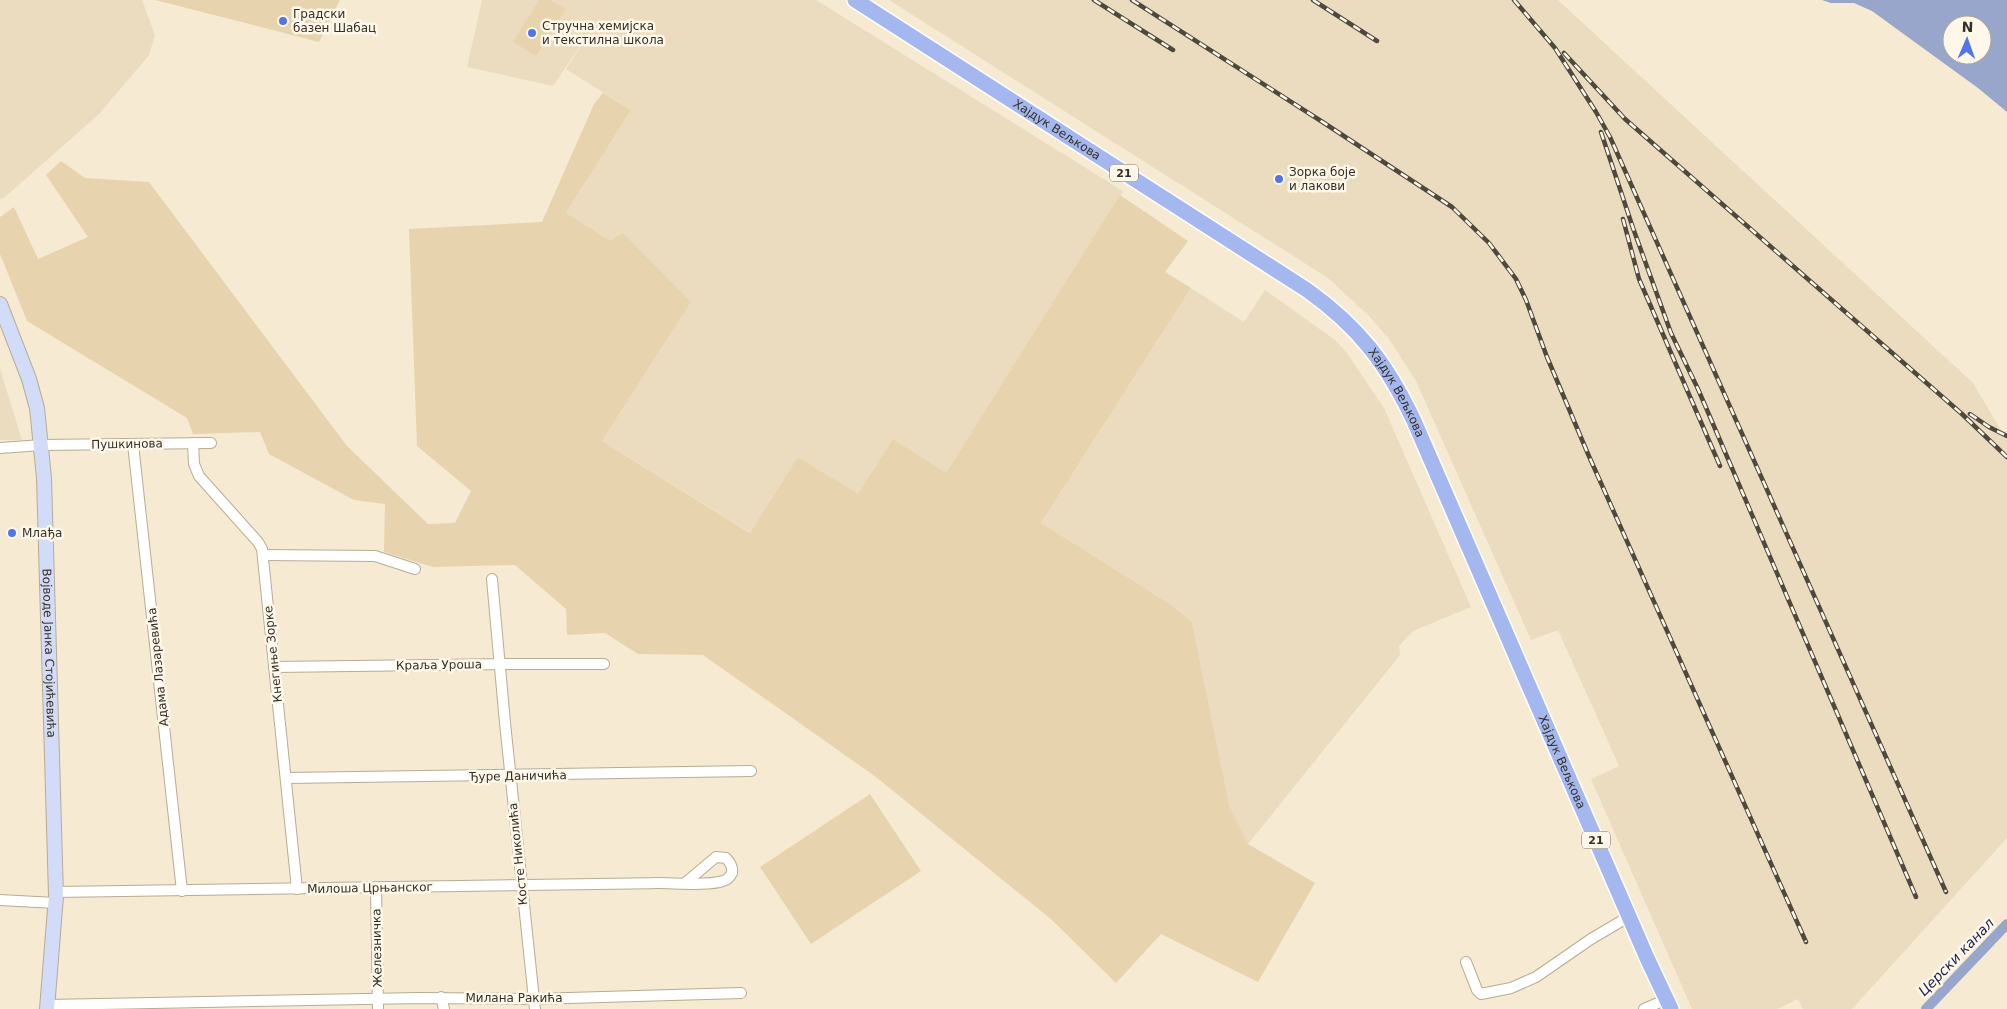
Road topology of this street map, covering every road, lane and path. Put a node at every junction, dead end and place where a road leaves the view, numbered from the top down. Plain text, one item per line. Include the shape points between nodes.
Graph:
1 (854, 0) edge
2 (0, 304) edge
3 (193, 443) junction
4 (211, 443) dead end
5 (133, 444) junction
6 (42, 445) junction
7 (0, 448) edge
8 (263, 555) junction
9 (415, 569) dead end
10 (492, 579) dead end
11 (499, 664) junction
12 (604, 664) dead end
13 (274, 667) junction
14 (750, 771) dead end
15 (510, 776) junction
16 (286, 778) junction
17 (685, 883) dead end
18 (522, 885) junction
19 (376, 888) junction
20 (297, 889) junction
21 (182, 891) junction
22 (55, 897) junction
23 (0, 900) edge
24 (1630, 916) junction
25 (1466, 962) dead end
26 (741, 993) dead end
27 (441, 998) junction
28 (378, 1004) edge
29 (534, 1004) edge
30 (1669, 1004) edge
31 (110, 1006) edge
32 (47, 1007) edge
33 (444, 1009) edge
34 (1644, 1009) edge

1 - 24 main road, Хајдук Вељкова / 21 via 1307,290 1344,318 1369,346 1390,375 1411,416
2 - 6 street, Војводе Јанка Стојићевића via 29,379
3 - 4 street, Пушкинова
3 - 5 street, Пушкинова
3 - 8 street, Кнегиње Зорке via 194,464 199,476 258,542
5 - 6 street, Пушкинова
5 - 21 street, Адама Лазаревића
6 - 7 street, Пушкинова
6 - 22 street, Војводе Јанка Стојићевића
8 - 9 street via 375,556
8 - 13 street, Кнегиње Зорке
10 - 11 street, Косте Николића
11 - 12 street, Краља Уроша
11 - 13 street, Краља Уроша
11 - 15 street, Косте Николића
13 - 16 street, Кнегиње Зорке
14 - 15 street, Ђуре Даничића
15 - 16 street, Ђуре Даничића
15 - 18 street, Косте Николића
16 - 20 street, Кнегиње Зорке
17 - 18 street, Милоша Црњанског
18 - 19 street, Милоша Црњанског
18 - 29 street, Косте Николића
19 - 20 street, Милоша Црњанског
19 - 28 street, Железничка
20 - 21 street, Милоша Црњанског
21 - 22 street, Милоша Црњанског
22 - 23 street, Милоша Црњанског
22 - 32 street, Војводе Јанка Стојићевића
24 - 25 street via 1536,977 1511,988 1481,994
24 - 30 main road, Хајдук Вељкова / 21
26 - 29 street, Милана Ракића
27 - 28 street, Милана Ракића
27 - 29 street, Милана Ракића
27 - 33 street
28 - 31 street, Милана Ракића
30 - 34 street
31 - 32 street, Милана Ракића

